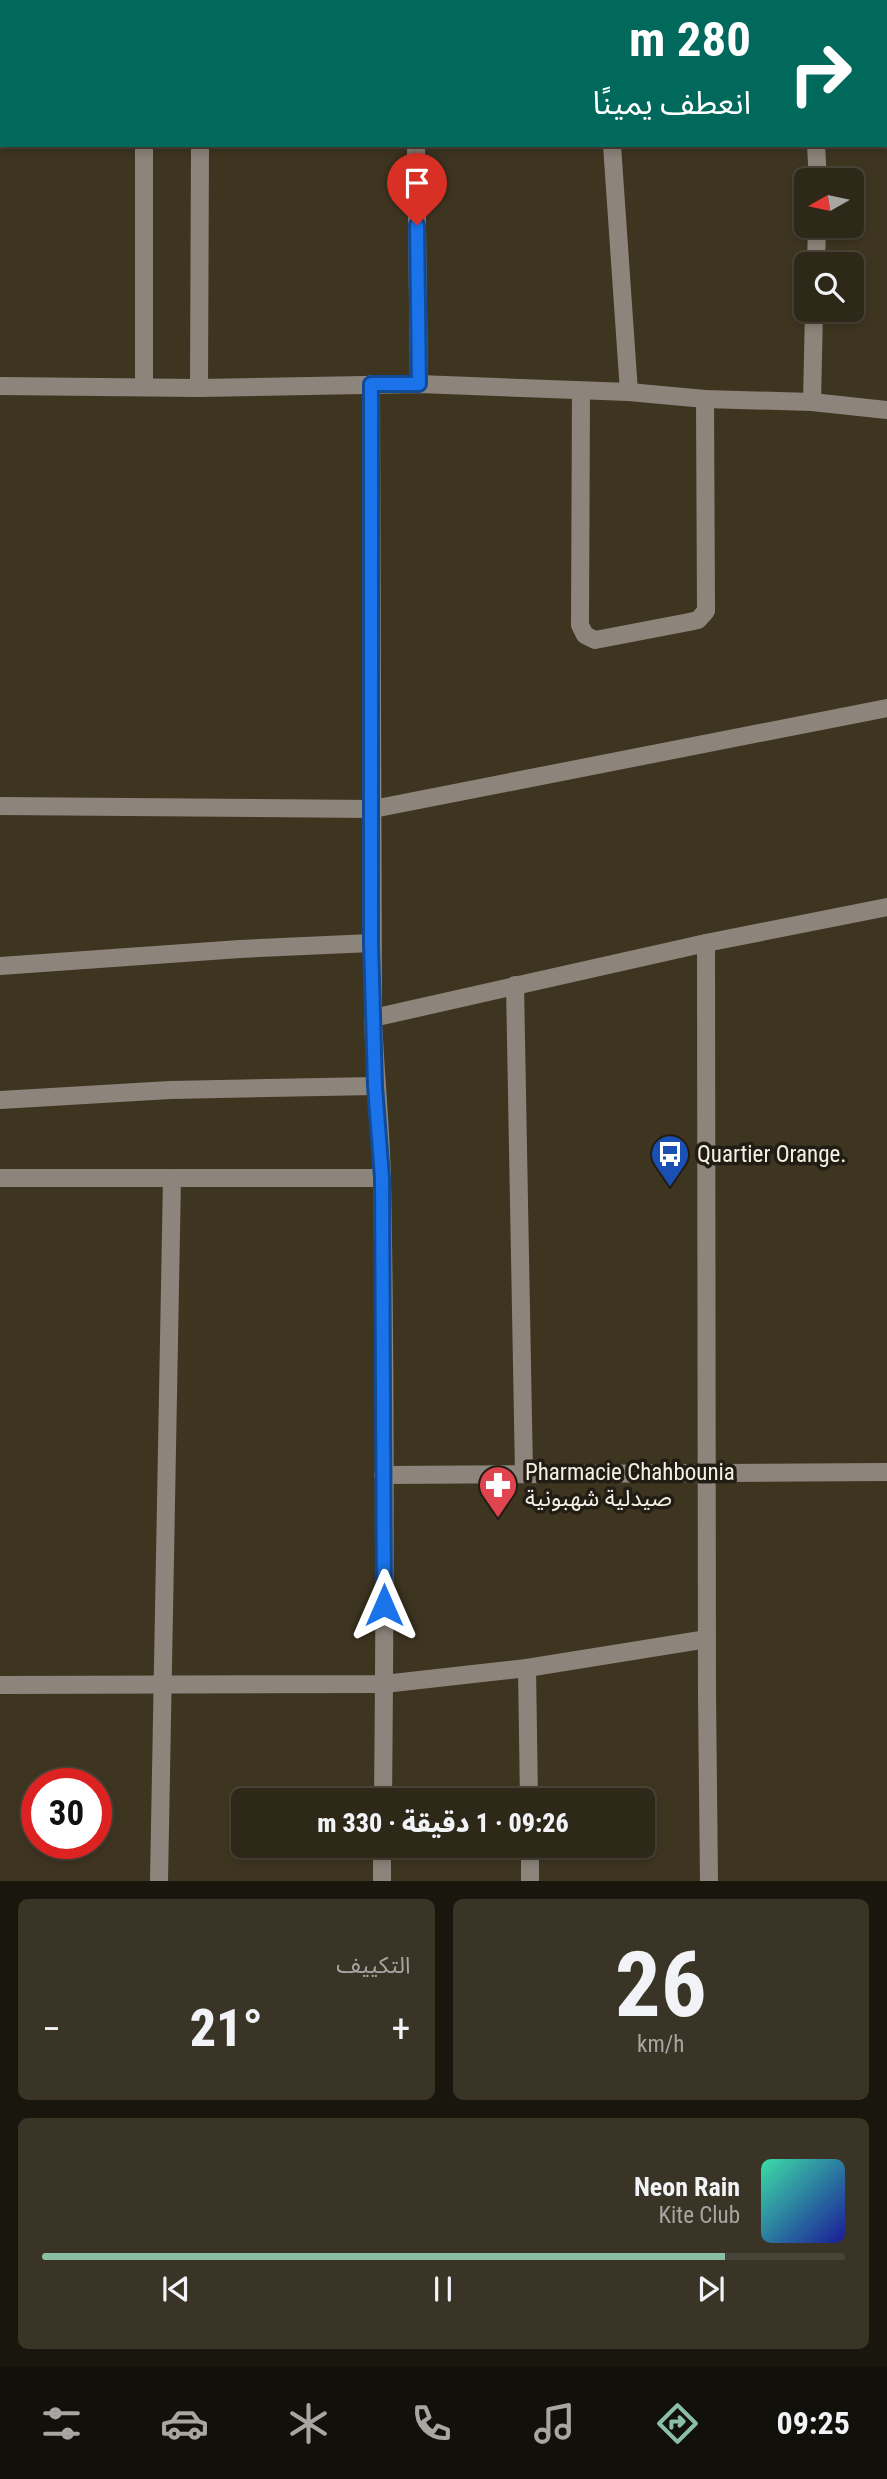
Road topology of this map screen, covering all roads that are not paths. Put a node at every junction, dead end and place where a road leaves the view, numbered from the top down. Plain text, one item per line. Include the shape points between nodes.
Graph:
1 (144, 147) edge
2 (200, 147) edge
3 (416, 147) edge
4 (612, 147) edge
5 (816, 147) edge
6 (817, 168) edge
7 (814, 322) edge
8 (371, 384) junction
9 (419, 384) junction
10 (0, 386) edge
11 (144, 387) junction
12 (200, 388) junction
13 (581, 391) junction
14 (629, 392) junction
15 (705, 399) junction
16 (812, 402) junction
17 (887, 410) edge
18 (887, 708) edge
19 (0, 806) edge
20 (373, 809) junction
21 (887, 907) edge
22 (371, 943) junction
23 (706, 943) junction
24 (0, 966) edge
25 (515, 985) junction
26 (373, 1018) junction
27 (375, 1086) junction
28 (0, 1100) edge
29 (0, 1178) edge
30 (172, 1178) junction
31 (382, 1178) junction
32 (707, 1472) junction
33 (887, 1472) edge
34 (524, 1473) junction
35 (383, 1475) junction
36 (707, 1639) junction
37 (527, 1668) junction
38 (163, 1683) junction
39 (384, 1684) junction
40 (0, 1685) edge
41 (383, 1788) edge
42 (529, 1788) edge
43 (382, 1858) edge
44 (530, 1858) edge
45 (159, 1881) edge
46 (382, 1881) edge
47 (530, 1881) edge
48 (709, 1881) edge

1 - 11 street
2 - 12 street
3 - 9 street
4 - 14 street
5 - 6 street
7 - 16 street
8 - 9 street
8 - 12 street
8 - 20 street
9 - 13 street
10 - 11 street
11 - 12 street
13 - 14 street
13 - 15 street via 580,625 585,635 595,640 698,620 706,611
14 - 15 street
15 - 16 street
16 - 17 street
18 - 20 street
19 - 20 street
20 - 22 street
21 - 23 street
22 - 24 street
22 - 26 street
23 - 25 street
23 - 32 street
25 - 26 street
25 - 34 street
26 - 27 street
27 - 28 street via 170,1090
27 - 31 street
29 - 30 street
30 - 31 street
30 - 38 street
31 - 35 street
32 - 33 street
32 - 34 street
32 - 36 street
34 - 35 street
35 - 39 street
36 - 37 street
36 - 48 street
37 - 39 street
37 - 42 street
38 - 39 street
38 - 40 street
38 - 45 street
39 - 41 street
43 - 46 street
44 - 47 street

